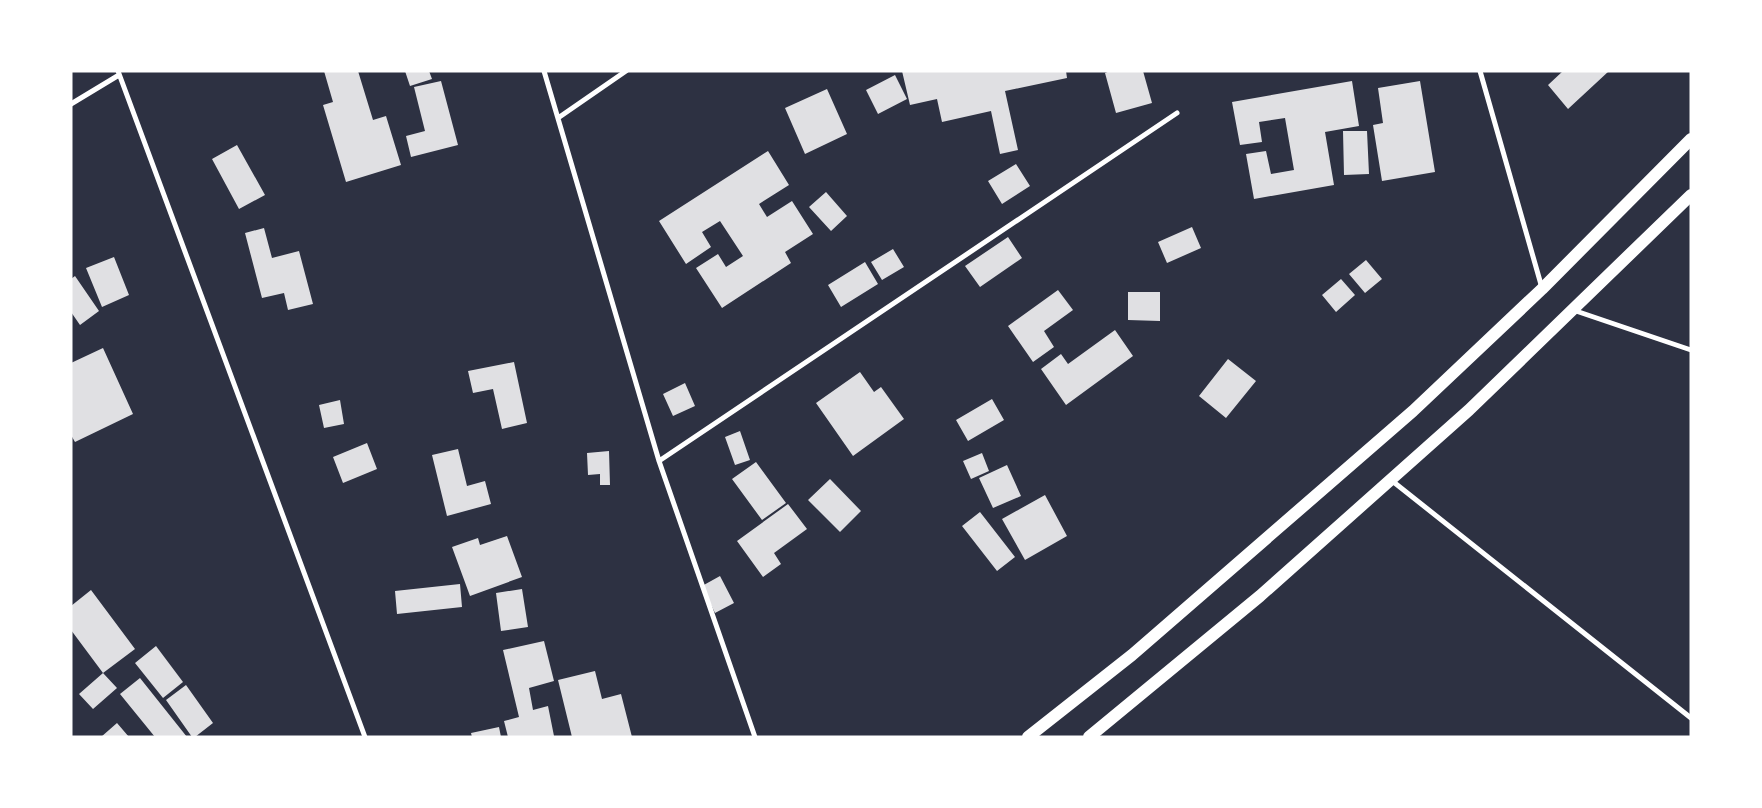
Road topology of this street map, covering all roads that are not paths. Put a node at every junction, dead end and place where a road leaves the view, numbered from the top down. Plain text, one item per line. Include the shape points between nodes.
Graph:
1 (544, 71) edge
2 (626, 71) edge
3 (1480, 71) edge
4 (118, 73) edge
5 (71, 104) edge
6 (1177, 113) dead end
7 (558, 118) junction
8 (1691, 139) edge
9 (1691, 194) edge
10 (1542, 289) junction
11 (1573, 310) junction
12 (1691, 350) edge
13 (659, 461) junction
14 (1390, 480) junction
15 (1691, 718) edge
16 (365, 737) edge
17 (755, 737) edge
18 (1028, 737) edge
19 (1089, 737) edge

1 - 7 street
2 - 7 street
3 - 10 street
4 - 5 street
4 - 16 street
6 - 13 street
7 - 13 street
8 - 10 main road
9 - 11 main road
10 - 18 main road via 1413,411 1132,654
11 - 12 street
11 - 14 main road
13 - 17 street
14 - 15 street
14 - 19 main road via 1260,596

